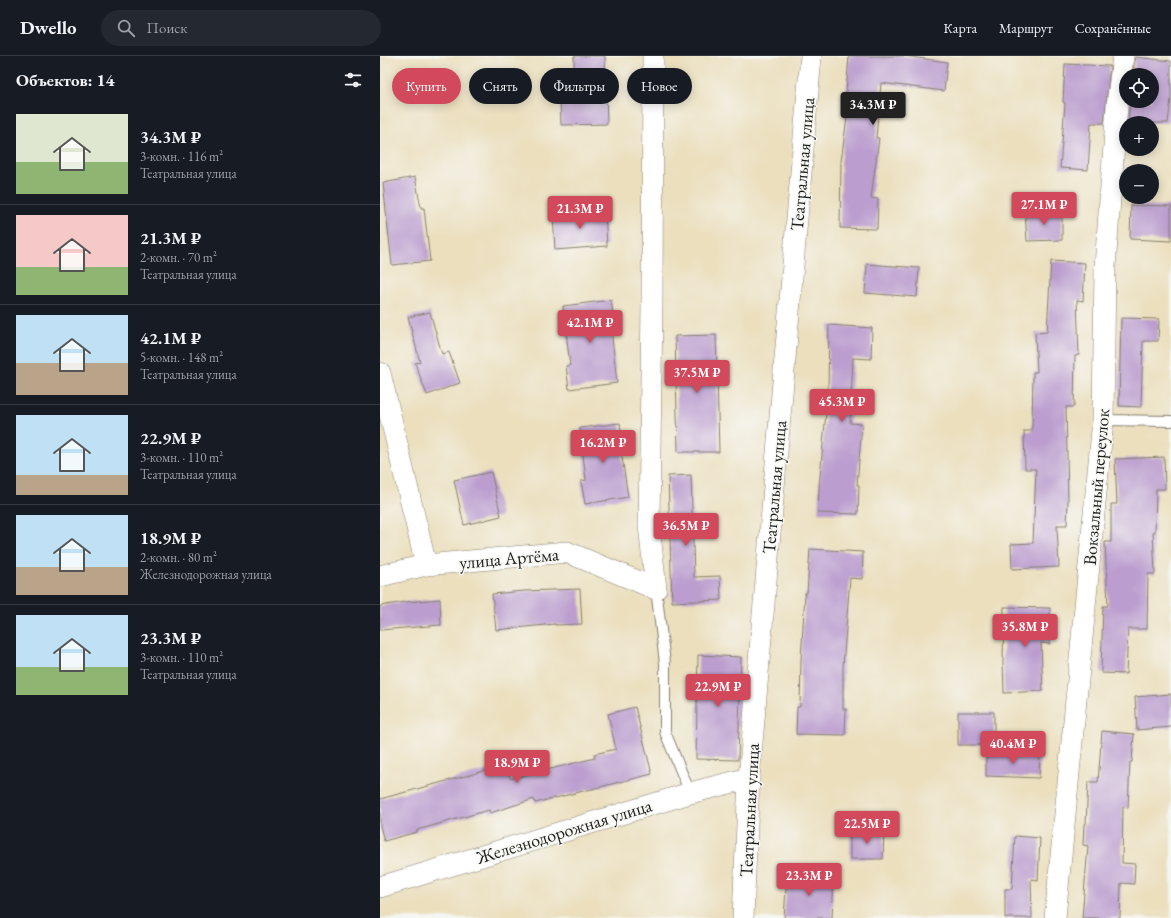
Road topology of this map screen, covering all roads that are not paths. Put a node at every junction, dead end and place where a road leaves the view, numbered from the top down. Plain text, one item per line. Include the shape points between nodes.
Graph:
1 (653, 56) edge
2 (811, 56) edge
3 (1123, 56) edge
4 (380, 374) edge
5 (1103, 420) junction
6 (1171, 421) edge
7 (426, 565) junction
8 (380, 576) edge
9 (656, 588) junction
10 (750, 778) junction
11 (690, 793) junction
12 (380, 887) edge
13 (743, 918) edge
14 (1055, 918) edge

1 - 9 street via 648,526
2 - 10 street, Театральная улица
3 - 5 street, Вокзальный переулок via 1105,267
4 - 7 street
5 - 6 lane
5 - 14 street, Вокзальный переулок
7 - 8 street, улица Артёма
7 - 9 street, улица Артёма via 566,552
9 - 11 lane via 665,663 665,732
10 - 11 street, Железнодорожная улица
10 - 13 street, Театральная улица
11 - 12 street, Железнодорожная улица

